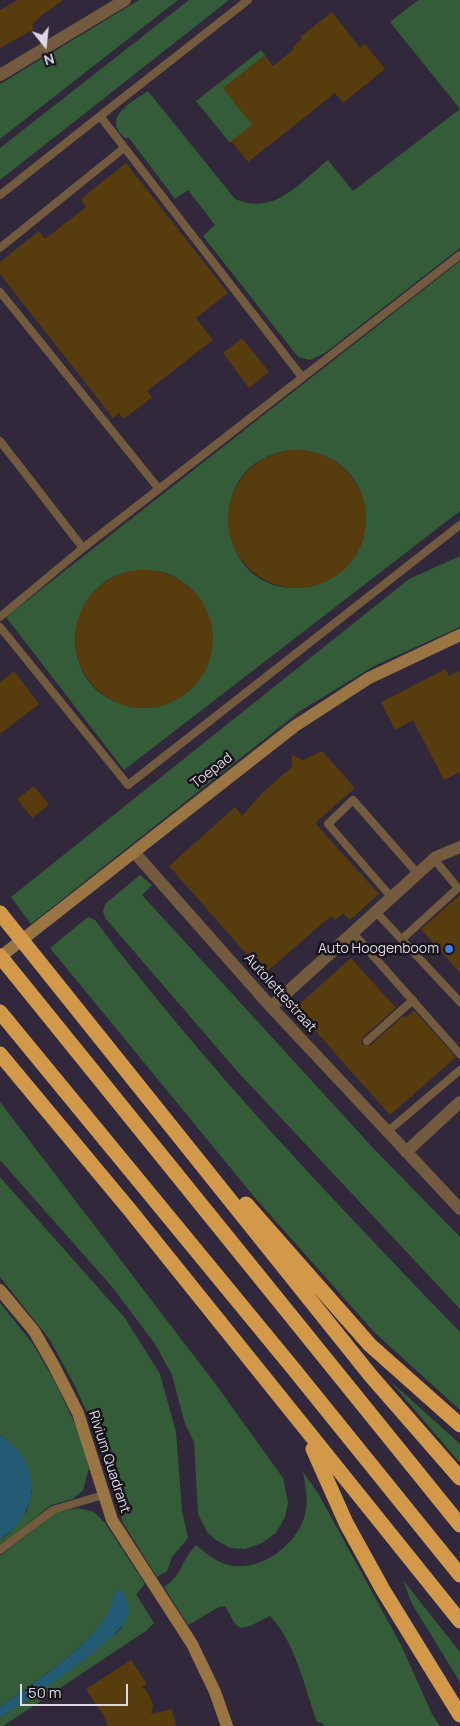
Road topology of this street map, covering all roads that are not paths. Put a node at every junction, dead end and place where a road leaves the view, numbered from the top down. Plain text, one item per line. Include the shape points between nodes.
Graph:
1 (125, 0) edge
2 (248, 0) edge
3 (0, 75) edge
4 (100, 116) junction
5 (124, 148) junction
6 (0, 194) edge
7 (0, 248) edge
8 (460, 255) edge
9 (0, 292) edge
10 (302, 377) junction
11 (0, 442) edge
12 (159, 489) junction
13 (460, 525) edge
14 (83, 548) junction
15 (0, 617) edge
16 (0, 627) edge
17 (460, 635) edge
18 (460, 847) edge
19 (134, 852) junction
20 (434, 859) junction
21 (418, 874) junction
22 (392, 898) junction
23 (376, 912) junction
24 (0, 913) edge
25 (353, 932) junction
26 (402, 939) junction
27 (0, 956) edge
28 (413, 1000) junction
29 (460, 1002) edge
30 (271, 1007) junction
31 (0, 1012) edge
32 (366, 1041) dead end
33 (0, 1054) edge
34 (460, 1054) edge
35 (460, 1070) edge
36 (460, 1102) edge
37 (387, 1132) junction
38 (187, 1145) junction
39 (406, 1152) junction
40 (460, 1209) edge
41 (0, 1290) edge
42 (460, 1426) edge
43 (306, 1432) junction
44 (460, 1478) edge
45 (103, 1495) junction
46 (460, 1525) edge
47 (0, 1550) edge
48 (460, 1575) edge
49 (460, 1621) edge
50 (460, 1715) edge
51 (227, 1726) edge

1 - 3 street
2 - 4 lane
4 - 5 lane
4 - 6 lane
5 - 7 lane
5 - 10 lane
8 - 10 lane
9 - 12 lane
10 - 12 lane
11 - 14 lane
12 - 14 lane
13 - 16 lane via 128,784
14 - 15 lane
17 - 19 street, Toepad via 369,678 295,726
18 - 20 street
19 - 27 street, Toepad
19 - 30 street, Autolettestraat
20 - 21 street
20 - 26 lane via 458,888
21 - 22 street
21 - 22 lane via 353,800 328,824
22 - 23 street
23 - 25 street
23 - 26 lane
24 - 38 highway
25 - 28 lane
25 - 30 street
26 - 29 lane
27 - 46 highway
28 - 32 lane
28 - 34 lane
30 - 37 street, Autolettestraat
31 - 48 highway
33 - 43 highway via 129,1209
35 - 37 lane
36 - 39 street
37 - 39 street, Autolettestraat
38 - 42 highway via 215,1167 370,1345
38 - 44 highway via 371,1376
39 - 40 street, Autolettestraat
41 - 45 street, Rivium Quadrant via 34,1331 70,1396 83,1427
43 - 49 highway
43 - 50 highway via 346,1523
45 - 47 lane via 53,1510
45 - 51 street, Rivium Quadrant via 119,1532 192,1644 216,1692

